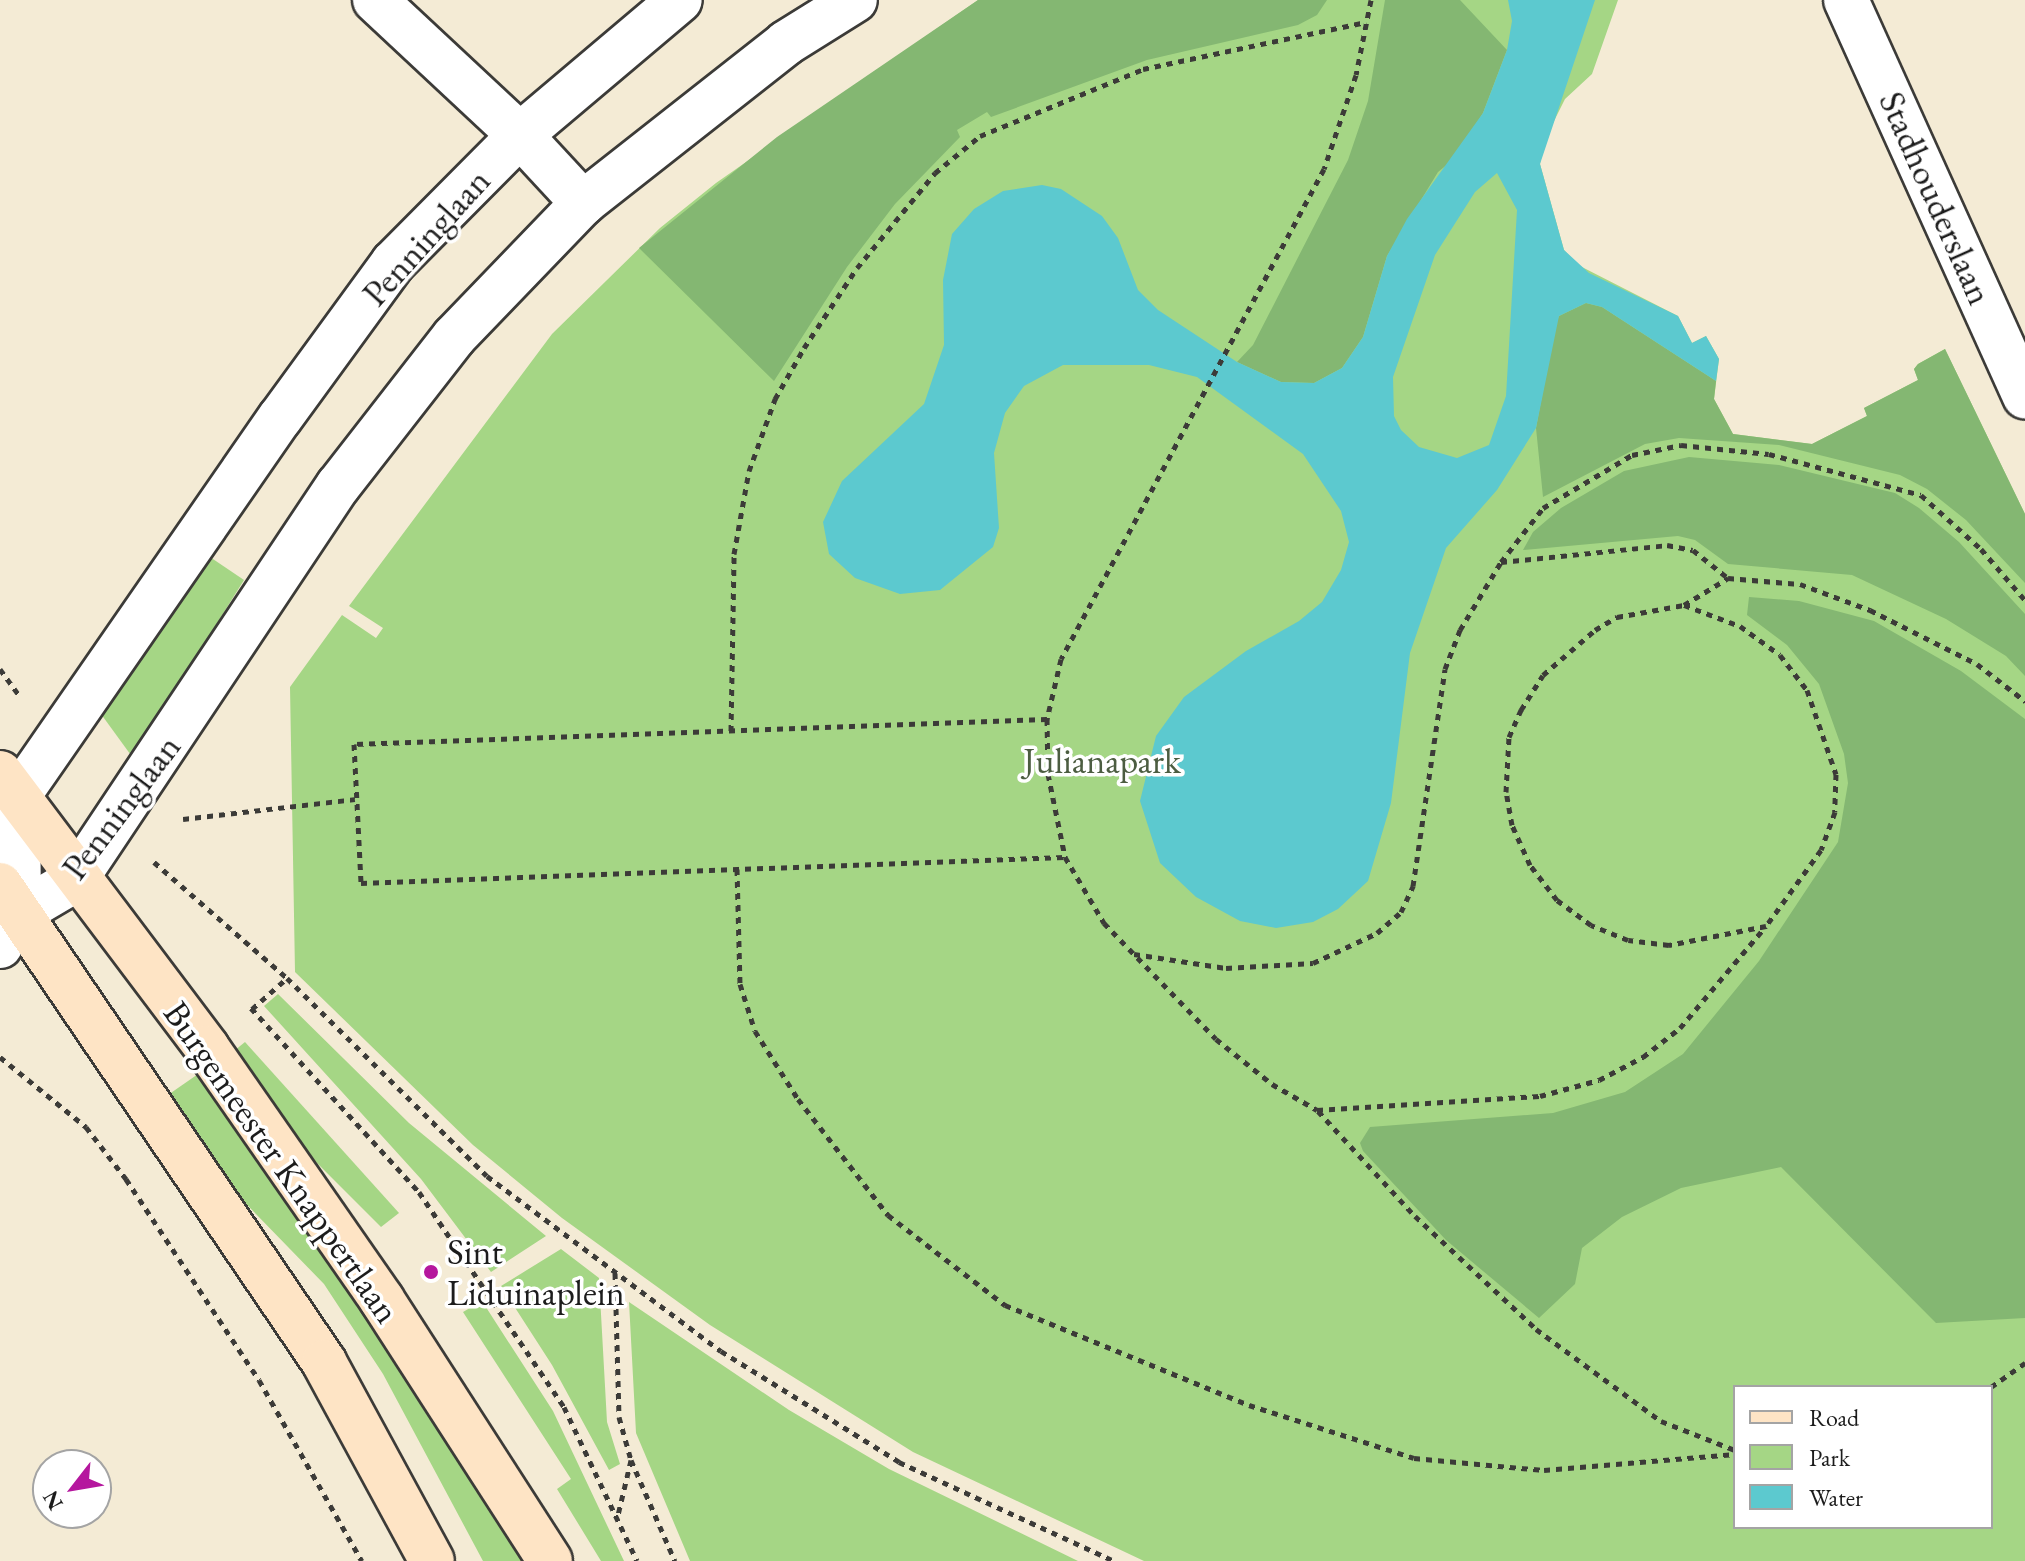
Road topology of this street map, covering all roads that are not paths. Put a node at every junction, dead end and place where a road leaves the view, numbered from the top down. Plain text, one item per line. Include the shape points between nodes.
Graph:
1 (375, 0) edge
2 (680, 0) edge
3 (855, 0) edge
4 (1846, 0) edge
5 (520, 135) junction
6 (583, 203) junction
7 (2025, 396) edge
8 (9, 784) edge
9 (75, 880) junction
10 (6, 914) edge
11 (432, 1561) edge
12 (550, 1561) edge

1 - 5 street
2 - 5 street, Penninglaan
3 - 6 street, Penninglaan via 786,43
4 - 7 street, Stadhouderslaan
5 - 6 street, Penninglaan
5 - 8 street, Penninglaan via 393,263
6 - 9 street, Penninglaan via 454,337 338,486
8 - 9 main road, Burgemeester Knappertlaan
8 - 10 street, Penninglaan
9 - 10 street, Penninglaan
9 - 12 main road, Burgemeester Knappertlaan via 215,1061 382,1300
10 - 11 main road, Burgemeester Knappertlaan via 324,1362

